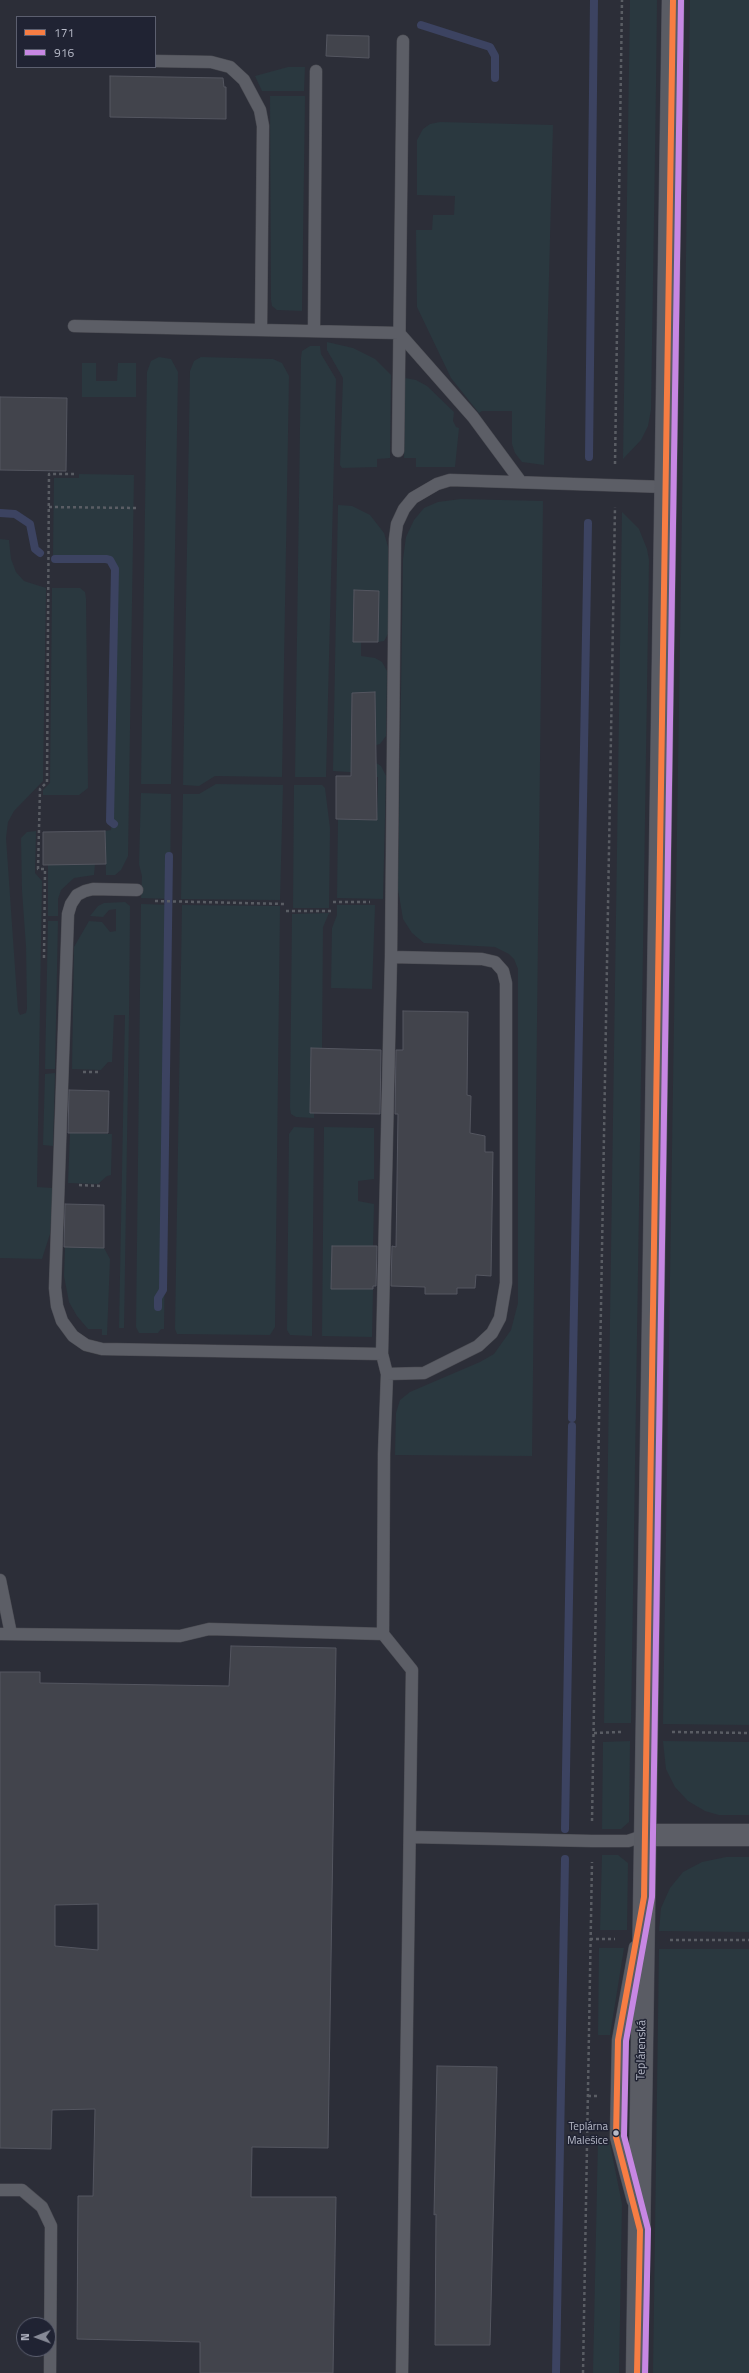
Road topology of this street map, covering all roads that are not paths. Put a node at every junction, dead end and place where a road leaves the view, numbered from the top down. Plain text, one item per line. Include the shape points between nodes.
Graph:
1 (673, 0) edge
2 (403, 41) dead end
3 (156, 61) edge
4 (316, 71) dead end
5 (74, 326) dead end
6 (261, 329) junction
7 (314, 330) junction
8 (399, 333) junction
9 (398, 451) dead end
10 (521, 482) junction
11 (666, 487) junction
12 (137, 890) dead end
13 (391, 957) junction
14 (382, 1354) junction
15 (388, 1374) junction
16 (0, 1580) edge
17 (6, 1634) edge
18 (383, 1634) junction
19 (646, 1835) junction
20 (749, 1835) edge
21 (410, 1837) junction
22 (0, 2190) edge
23 (50, 2373) edge
24 (402, 2373) edge
25 (637, 2373) edge

1 - 11 street, Teplárenská
2 - 8 lane
3 - 6 lane via 211,62 230,67 253,92 263,126
4 - 7 lane
5 - 6 lane
6 - 7 lane
7 - 8 lane
8 - 9 lane
8 - 10 lane via 473,417
10 - 11 lane
10 - 13 lane via 461,480 437,484 413,498 397,524
11 - 19 street, Teplárenská
12 - 14 lane via 85,891 71,904 68,914 57,1306 62,1321 73,1336 86,1345 114,1349
13 - 14 lane
13 - 15 lane via 482,959 495,962 503,971 506,983 506,1283 500,1318 492,1333 478,1346 424,1373
14 - 15 lane
15 - 18 lane via 384,1454
16 - 17 lane
17 - 18 lane via 180,1636 209,1629
18 - 21 lane via 412,1670
19 - 20 street
19 - 21 lane via 628,1841
19 - 25 street, Teplárenská
21 - 24 lane
22 - 23 lane via 22,2190 42,2208 51,2226

